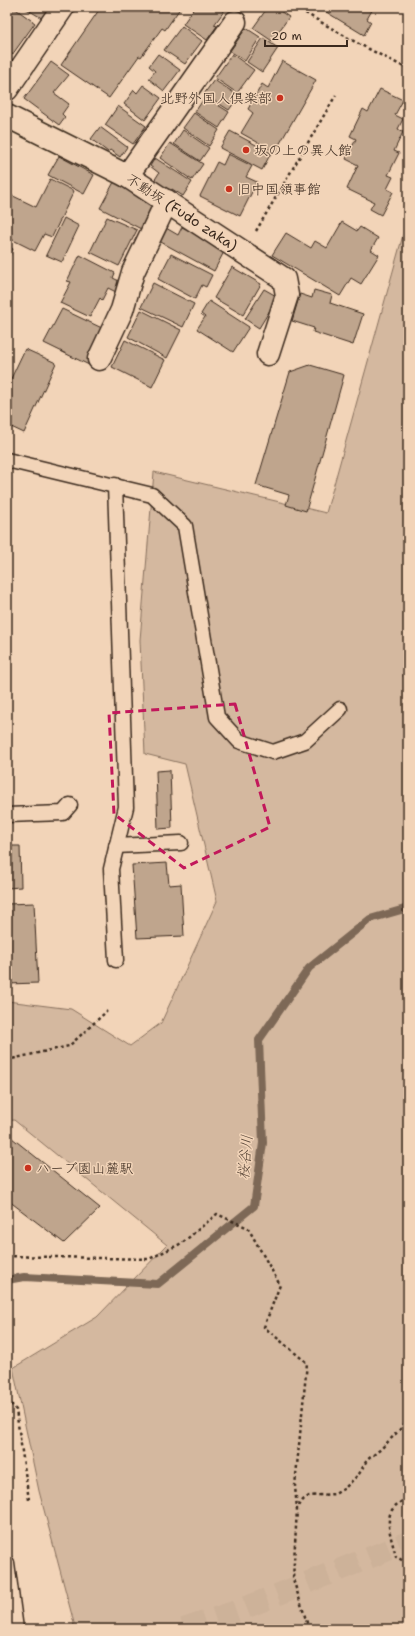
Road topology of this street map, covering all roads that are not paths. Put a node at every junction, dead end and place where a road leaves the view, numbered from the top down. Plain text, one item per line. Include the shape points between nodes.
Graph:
1 (62, 7) edge
2 (235, 22) dead end
3 (7, 88) edge
4 (7, 116) edge
5 (127, 176) junction
6 (167, 201) junction
7 (268, 354) dead end
8 (99, 359) dead end
9 (7, 460) edge
10 (115, 485) junction
11 (340, 709) dead end
12 (70, 804) dead end
13 (7, 815) edge
14 (181, 843) dead end
15 (116, 846) junction
16 (116, 960) dead end
17 (7, 1563) edge
18 (16, 1629) edge

1 - 3 street
2 - 5 street
4 - 5 street, 不動坂 (Fudo zaka)
5 - 6 street, 不動坂 (Fudo zaka)
6 - 7 street, 不動坂 (Fudo zaka) via 284,279 287,295
6 - 8 street via 133,272 122,310
9 - 10 lane
10 - 11 lane via 152,495 185,526 217,717 240,741 273,752 305,741
10 - 15 lane via 126,807
12 - 13 lane via 63,813
14 - 15 lane
15 - 16 lane via 111,869
17 - 18 lane

